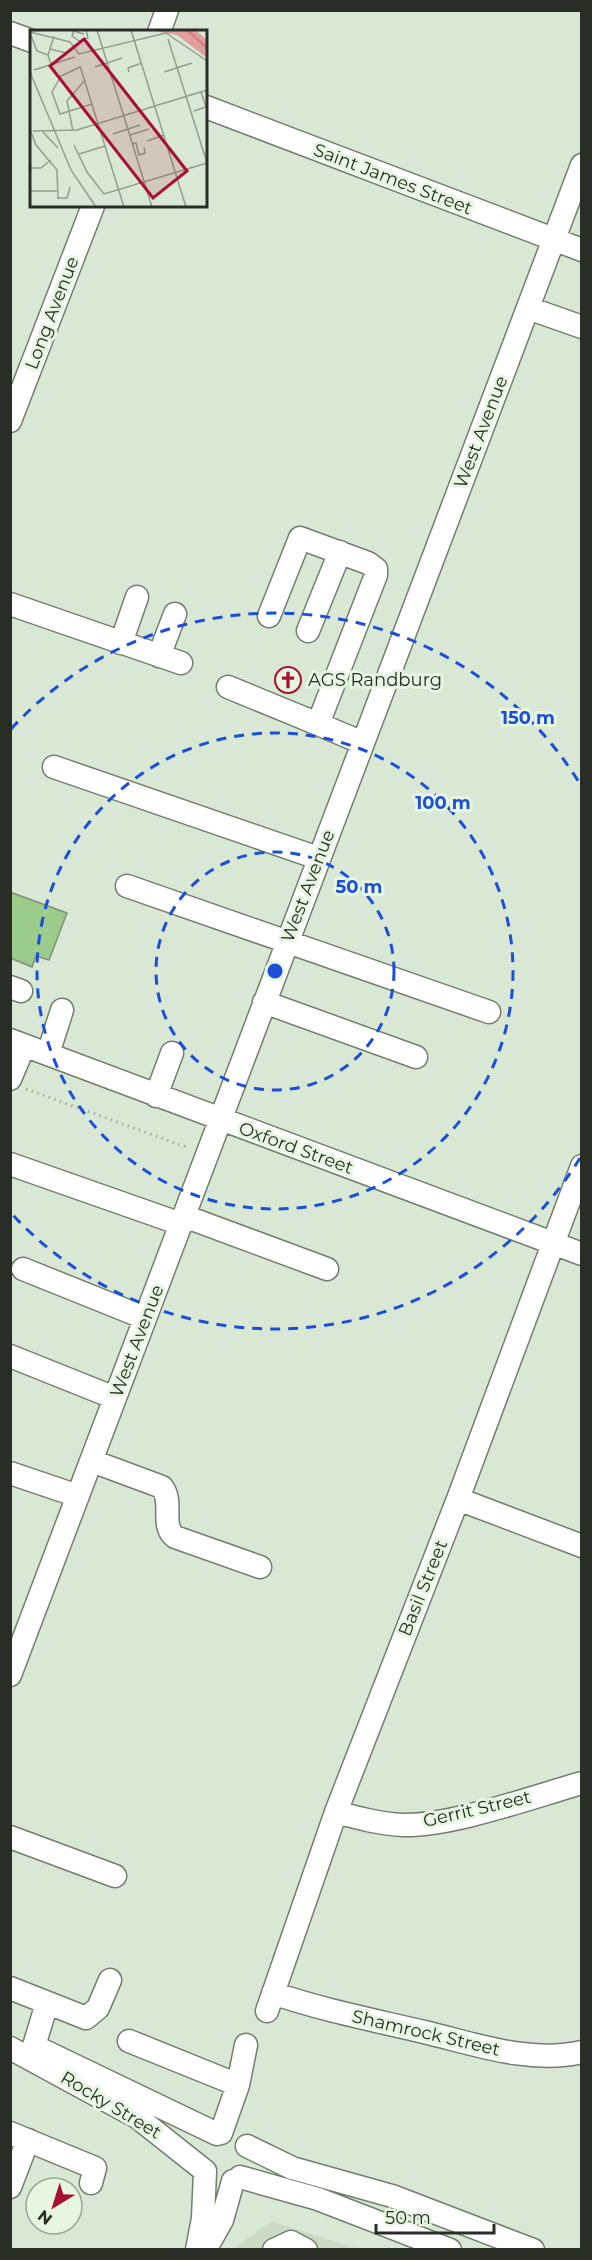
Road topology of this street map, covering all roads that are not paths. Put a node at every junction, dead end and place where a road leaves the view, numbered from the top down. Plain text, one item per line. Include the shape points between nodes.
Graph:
1 (167, 10) edge
2 (160, 30) edge
3 (10, 33) edge
4 (30, 40) edge
5 (207, 107) edge
6 (582, 165) edge
7 (93, 207) edge
8 (554, 240) junction
9 (582, 250) edge
10 (528, 308) junction
11 (582, 327) edge
12 (10, 421) edge
13 (340, 552) junction
14 (137, 597) dead end
15 (10, 604) edge
16 (175, 614) dead end
17 (269, 616) dead end
18 (308, 631) dead end
19 (121, 643) junction
20 (228, 687) dead end
21 (318, 724) junction
22 (363, 743) junction
23 (54, 767) dead end
24 (318, 858) junction
25 (127, 886) dead end
26 (287, 941) junction
27 (264, 1002) junction
28 (62, 1010) dead end
29 (489, 1012) dead end
30 (15, 1049) edge
31 (172, 1053) dead end
32 (48, 1054) junction
33 (416, 1057) dead end
34 (18, 1084) edge
35 (156, 1096) junction
36 (220, 1120) junction
37 (10, 1164) edge
38 (582, 1166) edge
39 (182, 1220) junction
40 (553, 1244) junction
41 (582, 1254) edge
42 (23, 1269) dead end
43 (327, 1269) dead end
44 (145, 1318) junction
45 (10, 1356) edge
46 (116, 1398) junction
47 (92, 1461) junction
48 (10, 1473) edge
49 (78, 1496) junction
50 (458, 1499) junction
51 (582, 1546) edge
52 (260, 1567) dead end
53 (10, 1674) edge
54 (582, 1783) edge
55 (336, 1812) junction
56 (10, 1837) edge
57 (115, 1876) dead end
58 (110, 1980) dead end
59 (10, 1989) edge
60 (270, 2002) joint
61 (47, 2003) junction
62 (10, 2036) edge
63 (129, 2042) dead end
64 (246, 2045) dead end
65 (34, 2046) junction
66 (10, 2048) edge
67 (582, 2052) edge
68 (238, 2085) junction
69 (219, 2133) junction
70 (19, 2137) edge
71 (247, 2146) junction
72 (205, 2171) junction
73 (237, 2179) junction
74 (91, 2183) dead end
75 (10, 2187) edge
76 (197, 2250) edge
77 (205, 2250) edge
78 (274, 2250) edge
79 (306, 2250) edge
80 (450, 2250) edge
81 (533, 2250) edge

1 - 2 street
3 - 4 street
5 - 8 street, Saint James Street
6 - 8 street, West Avenue
7 - 12 street, Long Avenue
8 - 9 street, Saint James Street
8 - 10 street, West Avenue
10 - 11 street
10 - 22 street, West Avenue
13 - 17 street via 300,538
13 - 18 street
13 - 21 street via 374,566 376,575
14 - 19 street
15 - 19 street
16 - 19 street via 170,660
20 - 21 street
21 - 22 street
22 - 24 street, West Avenue
23 - 24 street
24 - 26 street, West Avenue
25 - 26 street
26 - 27 street, West Avenue
26 - 29 street
27 - 33 street
27 - 36 street, West Avenue
28 - 32 street
30 - 32 street, Oxford Street
30 - 34 street
31 - 35 street
32 - 35 street, Oxford Street
35 - 36 street, Oxford Street
36 - 39 street, West Avenue
36 - 40 street, Oxford Street
37 - 39 street
38 - 40 street, Basil Street
39 - 43 street
39 - 44 street, West Avenue
40 - 41 street, Oxford Street
40 - 50 street, Basil Street
42 - 44 street
44 - 46 street, West Avenue
45 - 46 street
46 - 47 street, West Avenue
47 - 49 street, West Avenue
47 - 52 street via 162,1487 168,1497 168,1528 175,1537
48 - 49 street
49 - 53 street, West Avenue
50 - 51 street
50 - 55 street, Basil Street
54 - 55 street, Gerrit Street via 417,1824 386,1824
55 - 60 street, Basil Street
56 - 57 street
58 - 61 street via 98,2008 86,2018
59 - 61 street
60 - 67 street, Shamrock Street via 330,2011 519,2054 559,2056
61 - 65 street
62 - 65 street, Rocky Street
63 - 68 street
64 - 68 street
65 - 69 street, Rocky Street
66 - 72 street, Rocky Street via 137,2117
68 - 69 street
69 - 71 street via 233,2134
69 - 72 street via 207,2140 202,2149
70 - 74 street via 95,2168
70 - 75 street
71 - 73 street via 250,2162
71 - 81 street via 292,2168 392,2196
72 - 73 street via 218,2180
72 - 76 street
73 - 77 street via 222,2220
73 - 80 street via 318,2199
78 - 79 street via 291,2242

